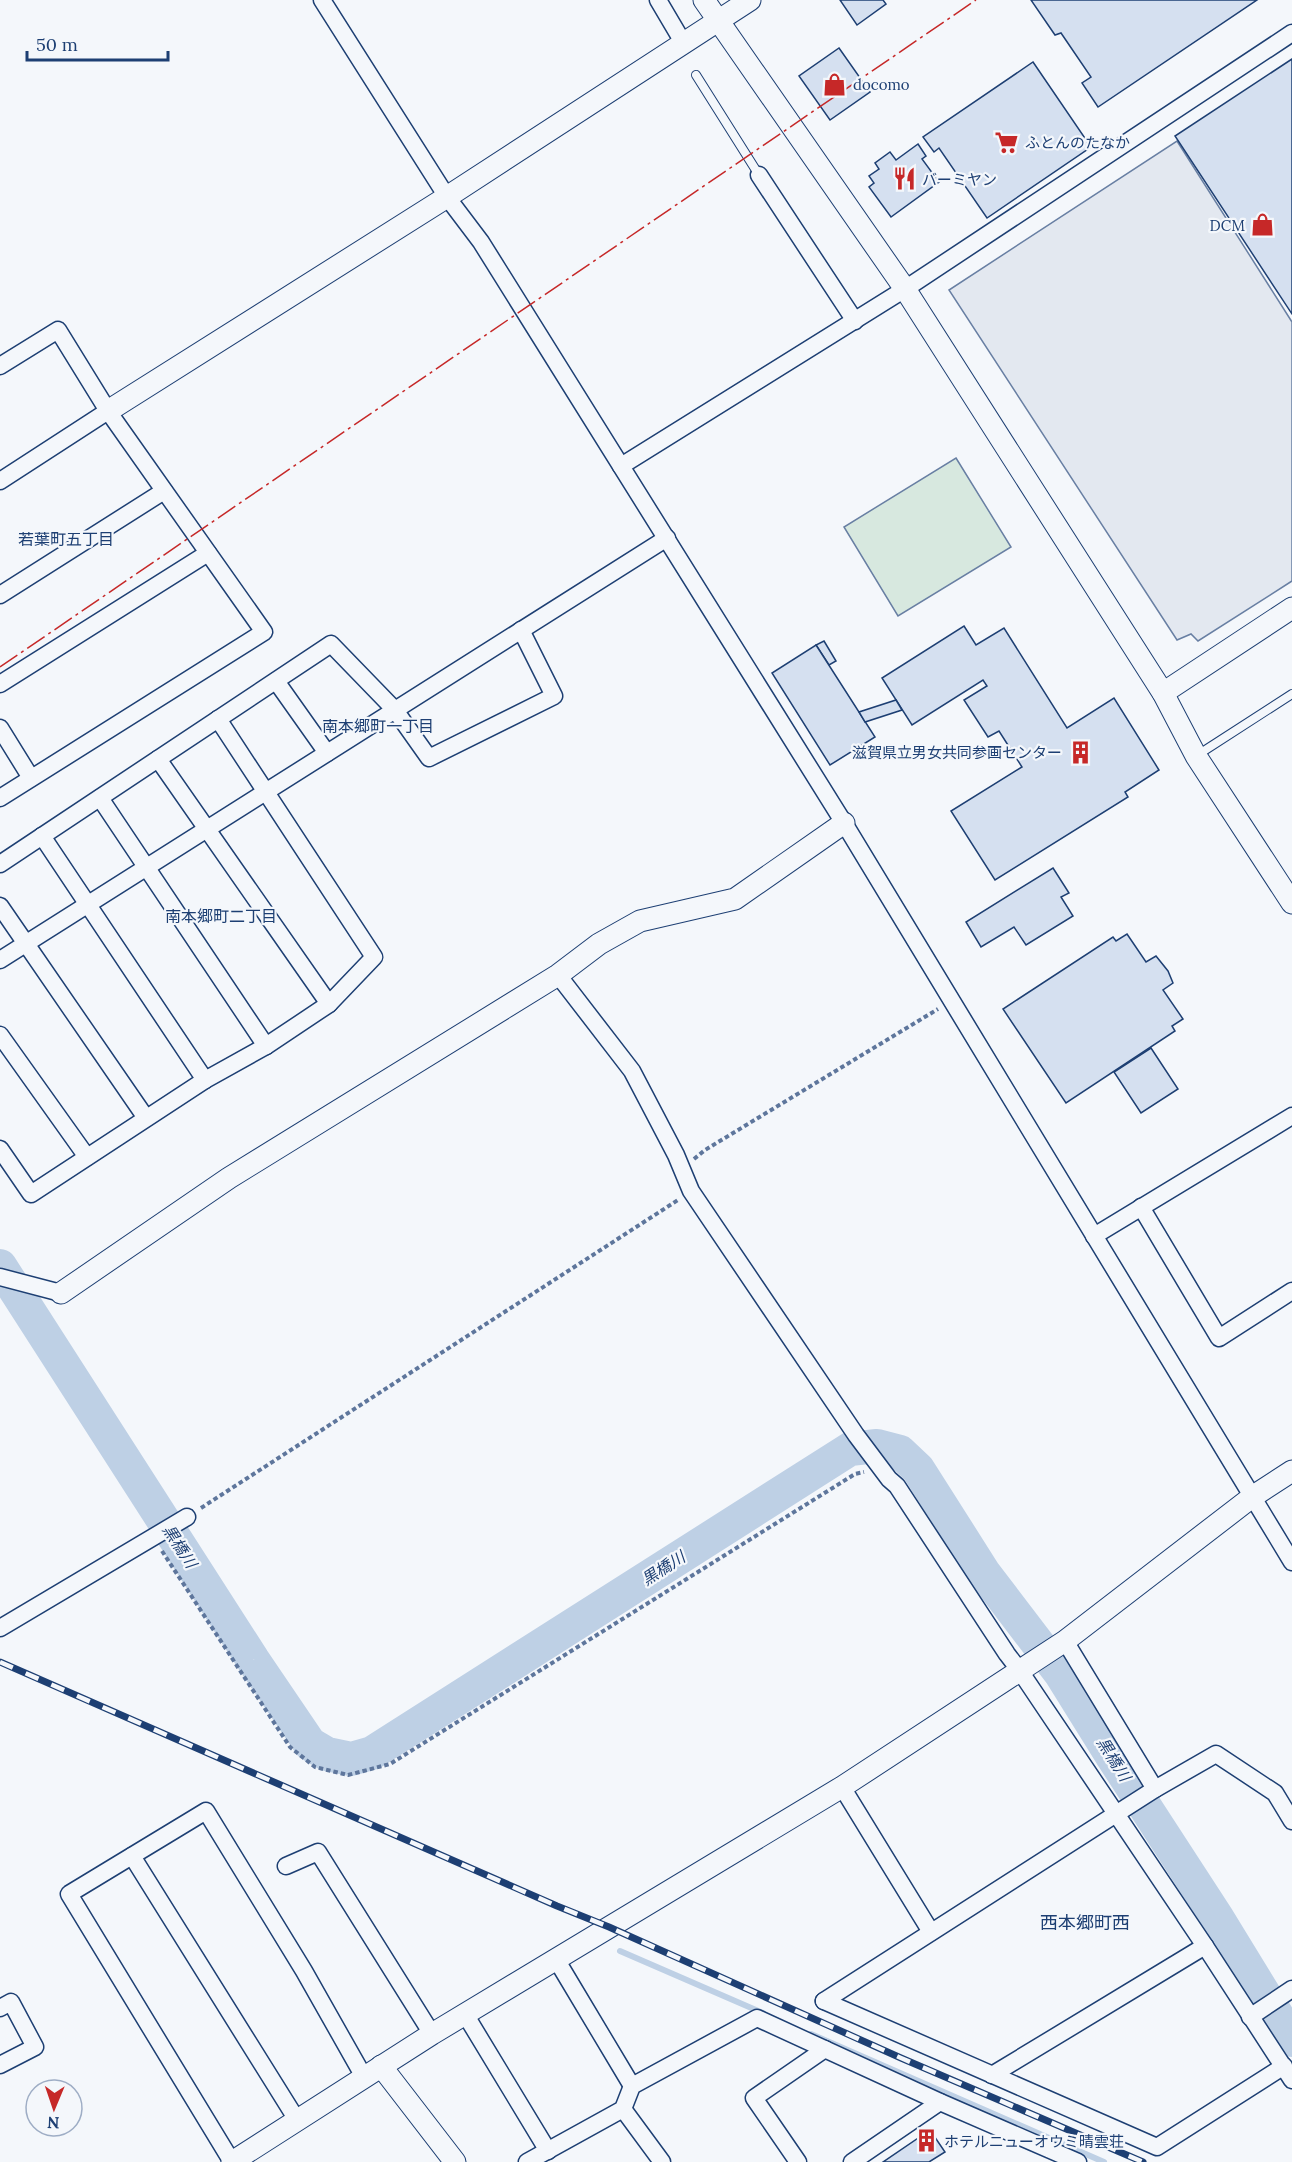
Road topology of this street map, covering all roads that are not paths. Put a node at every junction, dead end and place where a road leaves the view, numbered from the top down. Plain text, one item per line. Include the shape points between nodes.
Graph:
1 (322, 0) edge
2 (658, 0) edge
3 (704, 0) edge
4 (750, 0) edge
5 (718, 21) junction
6 (1292, 33) edge
7 (684, 44) junction
8 (696, 75) dead end
9 (759, 175) joint
10 (447, 197) junction
11 (905, 290) junction
12 (855, 321) junction
13 (0, 366) edge
14 (108, 411) junction
15 (621, 466) junction
16 (0, 481) edge
17 (164, 491) junction
18 (667, 538) junction
19 (208, 553) junction
20 (0, 595) edge
21 (1292, 608) edge
22 (521, 630) junction
23 (276, 681) junction
24 (0, 684) edge
25 (1163, 693) junction
26 (1292, 694) edge
27 (395, 710) junction
28 (218, 719) junction
29 (0, 728) edge
30 (327, 753) junction
31 (1196, 756) junction
32 (158, 759) junction
33 (31, 778) junction
34 (265, 792) junction
35 (0, 798) edge
36 (100, 798) junction
37 (844, 823) junction
38 (207, 829) junction
39 (42, 836) junction
40 (0, 864) edge
41 (146, 867) junction
42 (1292, 903) edge
43 (89, 904) junction
44 (0, 906) edge
45 (26, 943) junction
46 (0, 960) edge
47 (558, 975) junction
48 (329, 1004) junction
49 (0, 1035) edge
50 (266, 1046) junction
51 (205, 1080) junction
52 (1292, 1116) edge
53 (146, 1118) junction
54 (0, 1149) edge
55 (87, 1157) junction
56 (1142, 1207) junction
57 (1094, 1236) junction
58 (0, 1277) edge
59 (1292, 1291) edge
60 (61, 1293) joint
61 (1292, 1471) edge
62 (1252, 1497) junction
63 (188, 1517) road end
64 (1292, 1562) edge
65 (0, 1628) edge
66 (1065, 1641) junction
67 (1020, 1671) junction
68 (842, 1787) junction
69 (1155, 1789) junction
70 (1117, 1814) junction
71 (1292, 1821) edge
72 (132, 1856) junction
73 (286, 1866) dead end
74 (931, 1932) junction
75 (1205, 1946) junction
76 (556, 1959) junction
77 (1292, 1989) edge
78 (0, 2008) edge
79 (465, 2014) junction
80 (1250, 2017) junction
81 (432, 2034) junction
82 (825, 2049) junction
83 (0, 2064) edge
84 (373, 2071) junction
85 (1288, 2073) edge
86 (992, 2075) junction
87 (632, 2086) junction
88 (940, 2102) junction
89 (623, 2109) junction
90 (297, 2120) junction
91 (548, 2151) junction
92 (232, 2162) edge
93 (455, 2162) edge
94 (527, 2162) edge
95 (662, 2162) edge
96 (798, 2162) edge
97 (852, 2162) edge
98 (1078, 2162) edge

1 - 10 street
2 - 7 street
3 - 5 street
4 - 5 street
5 - 7 street
5 - 11 street
6 - 11 street
7 - 10 street
8 - 9 lane
9 - 12 street
10 - 14 street
10 - 15 street via 481,242
11 - 12 street
11 - 25 street
12 - 15 street
13 - 14 street via 58,330
14 - 16 street
14 - 17 street
15 - 18 street
17 - 19 street
17 - 20 street
18 - 22 street
18 - 37 street
19 - 24 street
19 - 33 street via 264,632
21 - 25 street
22 - 27 street
22 - 27 street via 554,696 429,759
23 - 27 street via 332,644
23 - 28 street
23 - 30 street
25 - 31 street
26 - 31 lane
27 - 30 street
28 - 32 street
28 - 34 street
29 - 33 street
30 - 34 street
31 - 42 street
32 - 36 street
32 - 38 street
33 - 35 street
34 - 38 street
34 - 48 street via 374,957
36 - 39 street
36 - 41 street
37 - 47 street via 735,899 640,921 599,944
37 - 57 street
38 - 41 street
38 - 48 street
39 - 40 street
39 - 43 street
41 - 43 street
41 - 50 street
43 - 45 street
43 - 51 street
44 - 45 street
45 - 46 street
45 - 53 street
47 - 60 street via 229,1178
47 - 67 street via 632,1071 691,1191 856,1435 897,1486
48 - 50 street
49 - 55 street
50 - 51 street
51 - 53 street
52 - 56 street
53 - 55 street
54 - 55 street via 31,1194
56 - 57 street
56 - 59 street via 1218,1338
57 - 62 street
58 - 60 street
61 - 62 street
62 - 64 street
62 - 66 street
63 - 65 street
66 - 67 street
66 - 69 street
67 - 68 street
67 - 70 street
68 - 74 street
68 - 76 street
69 - 70 street
69 - 71 street via 1216,1754 1275,1792
70 - 74 street
70 - 75 street
72 - 84 street via 206,1811 304,1971
72 - 90 street
72 - 92 street via 69,1894
73 - 81 street via 318,1852
74 - 86 street via 824,2001
75 - 80 street
75 - 86 street
76 - 79 street
76 - 87 street
77 - 80 street
78 - 83 street via 11,2002 35,2048
79 - 81 street
79 - 91 street
80 - 85 street
81 - 84 street
82 - 87 street via 757,2018
82 - 88 street
82 - 96 street via 754,2098
84 - 90 street
84 - 93 street
85 - 86 street via 1157,2146
87 - 89 street
88 - 97 street
88 - 98 street
89 - 91 street
89 - 95 street
90 - 92 street
91 - 94 street

